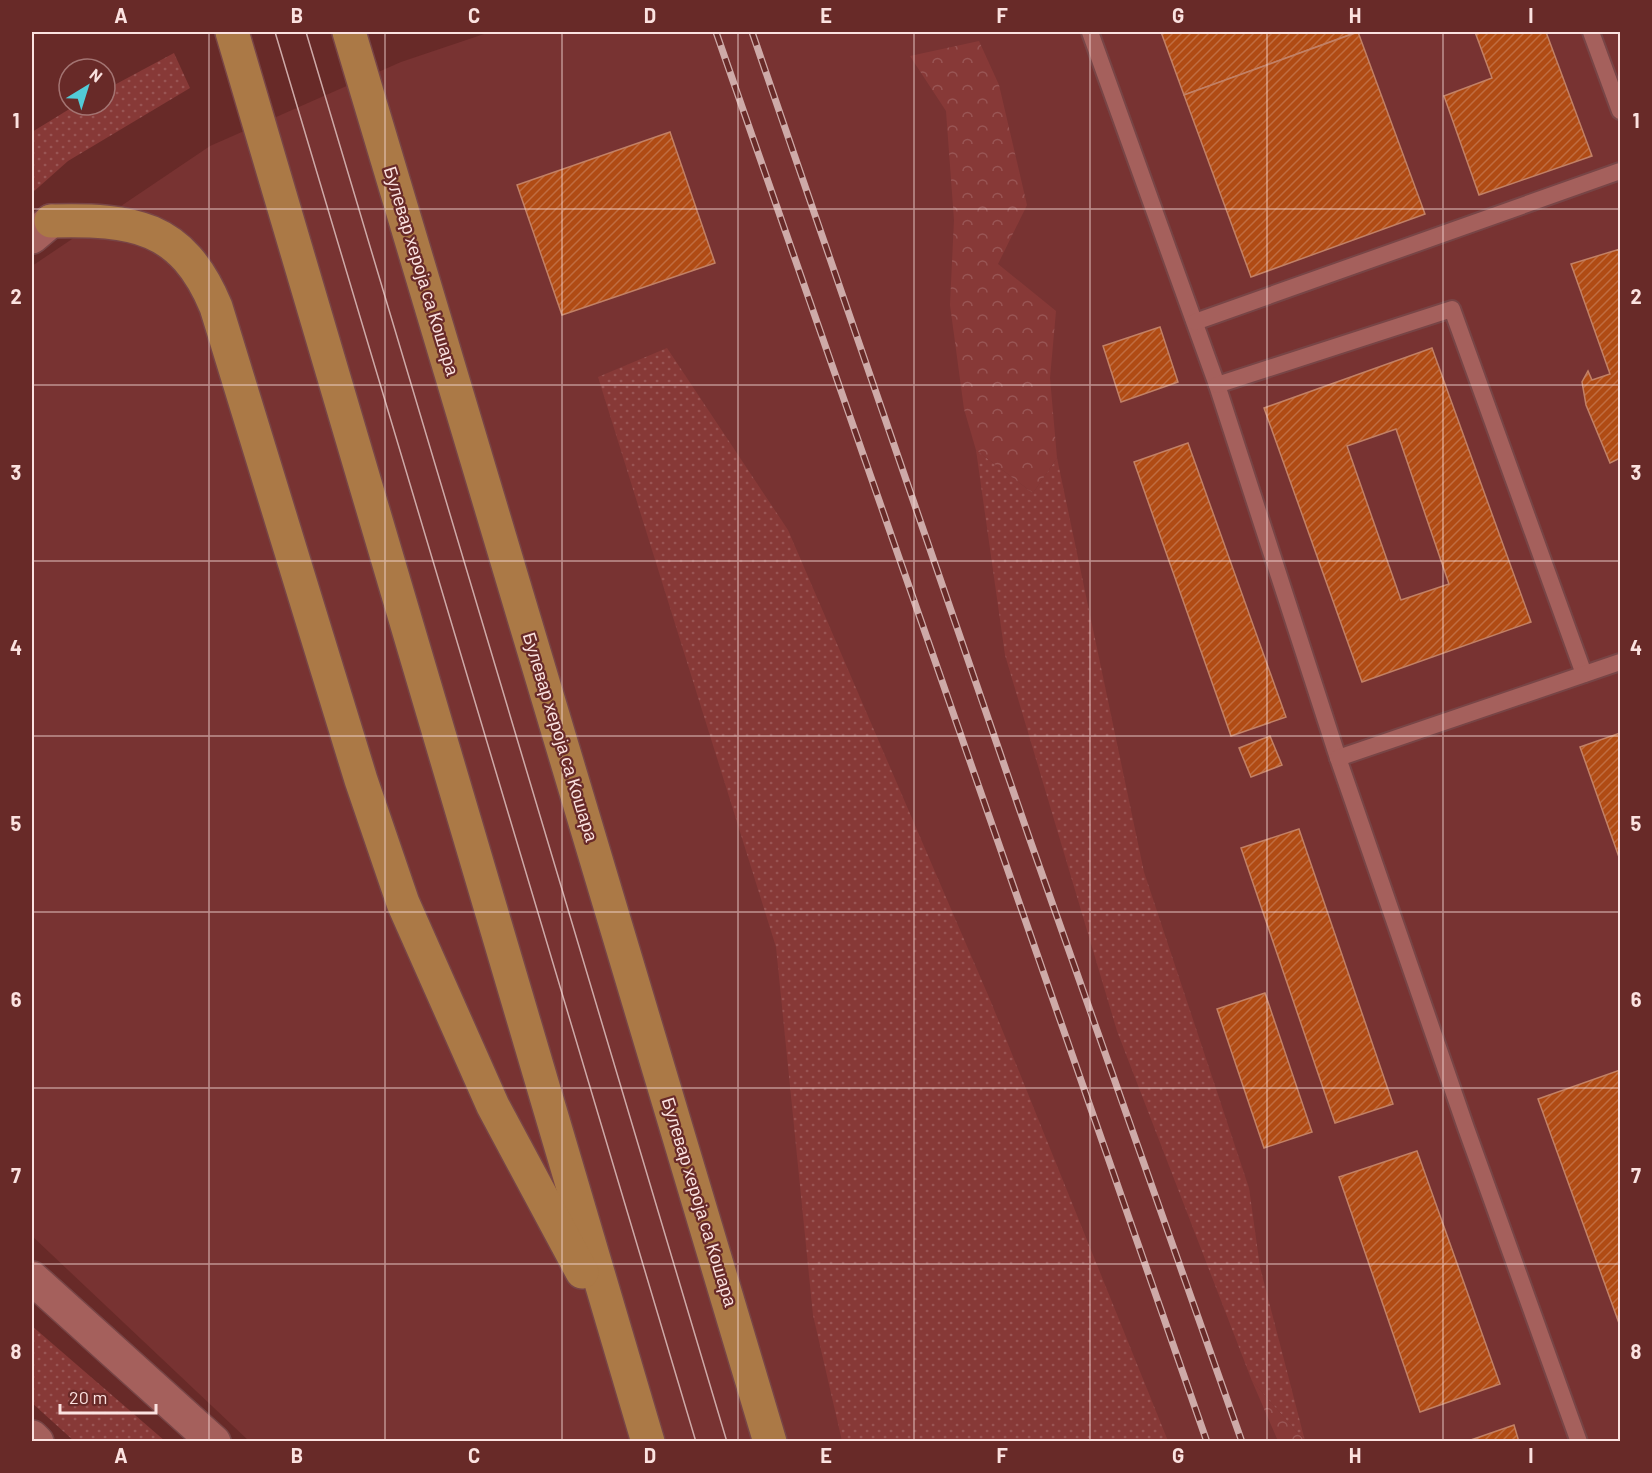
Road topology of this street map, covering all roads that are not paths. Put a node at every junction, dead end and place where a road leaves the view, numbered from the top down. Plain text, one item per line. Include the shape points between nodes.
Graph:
1 (232, 32) edge
2 (349, 32) edge
3 (1090, 32) edge
4 (1591, 32) edge
5 (1620, 111) edge
6 (1620, 171) edge
7 (38, 224) edge
8 (1195, 322) junction
9 (1217, 385) junction
10 (1620, 662) edge
11 (1584, 674) junction
12 (1338, 758) junction
13 (32, 1278) edge
14 (614, 1332) junction
15 (32, 1437) edge
16 (37, 1442) edge
17 (214, 1442) edge
18 (648, 1442) edge
19 (770, 1442) edge
20 (1579, 1442) edge

1 - 14 main road
2 - 19 main road, Булевар хероја са Кошара
3 - 8 lane
4 - 5 lane
6 - 8 lane
7 - 14 main road via 78,220 144,228 188,256 205,281 361,780 404,903 493,1106
8 - 9 lane
9 - 11 lane via 1452,309
9 - 12 lane
10 - 11 lane
11 - 12 lane
12 - 20 lane
13 - 17 main road
14 - 18 main road
15 - 16 main road

